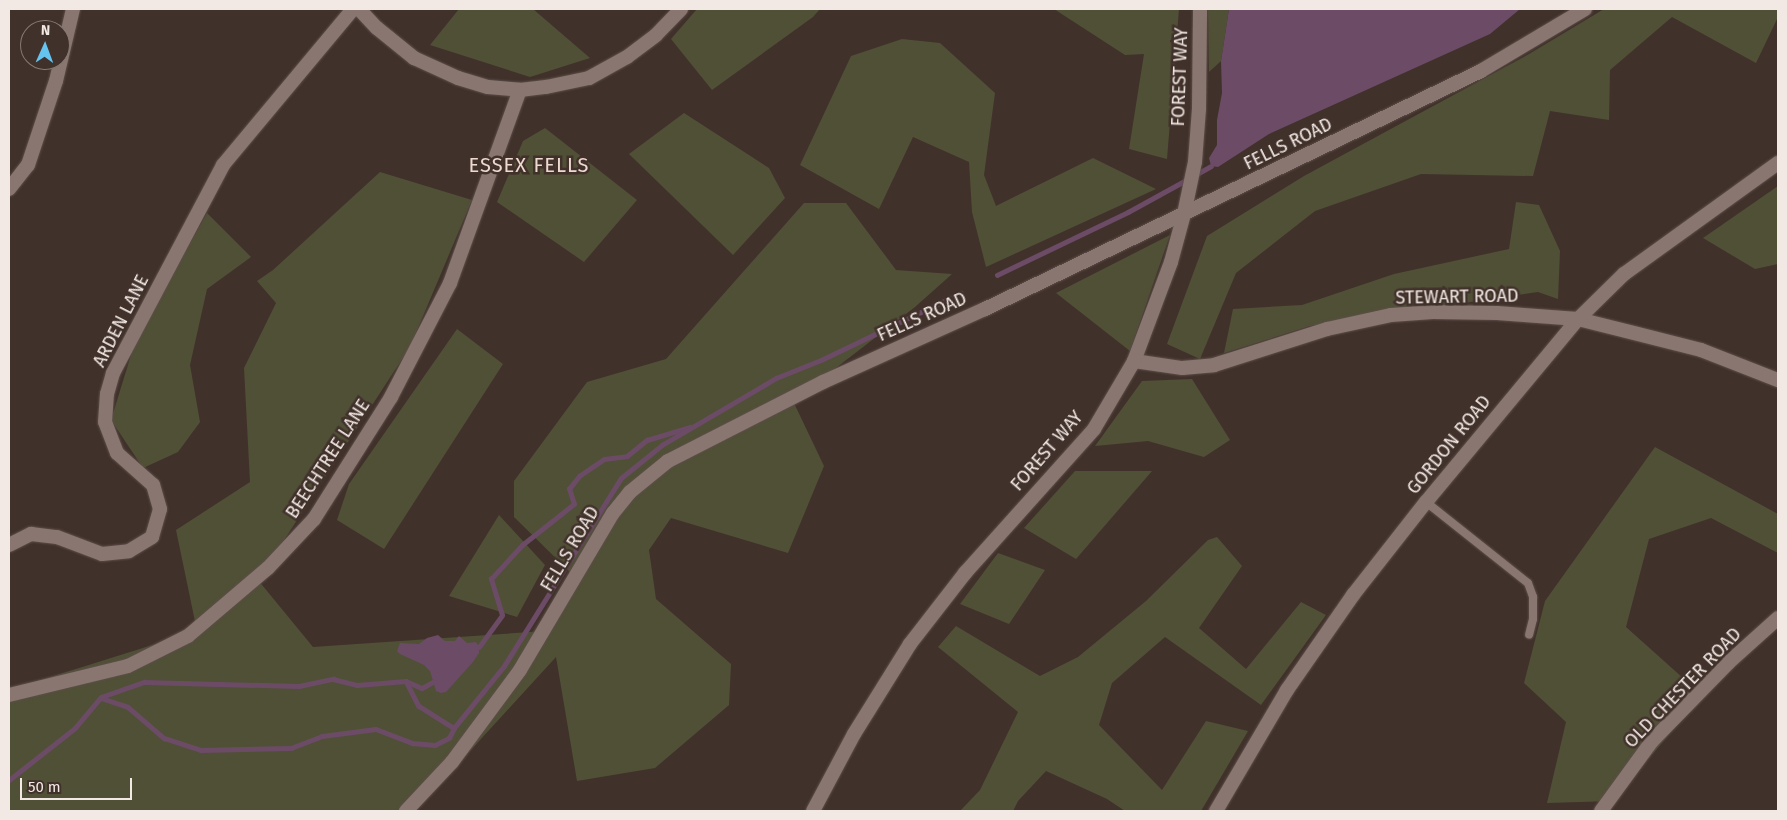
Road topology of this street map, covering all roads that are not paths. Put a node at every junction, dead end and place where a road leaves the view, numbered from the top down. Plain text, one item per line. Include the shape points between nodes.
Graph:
1 (73, 9) edge
2 (353, 9) edge
3 (359, 9) edge
4 (681, 9) edge
5 (1200, 9) edge
6 (1585, 9) edge
7 (520, 90) junction
8 (1778, 163) edge
9 (9, 189) edge
10 (1184, 214) junction
11 (1578, 319) junction
12 (1134, 361) junction
13 (1778, 380) edge
14 (1426, 502) junction
15 (9, 545) edge
16 (1778, 618) edge
17 (1529, 636) dead end
18 (9, 695) edge
19 (406, 811) edge
20 (814, 811) edge
21 (1216, 811) edge
22 (1601, 811) edge

1 - 9 street via 56,81 28,165
2 - 15 street, ARDEN LANE via 223,165 113,373 107,394 105,422 117,453 153,486 160,509 152,537 129,552 102,554 57,537 30,534
3 - 7 street via 414,58 458,78 488,87
4 - 7 street via 628,57 589,78
5 - 10 street, FOREST WAY via 1195,162
6 - 10 street, FELLS ROAD via 1481,70
7 - 18 street, BEECHTREE LANE via 450,283 391,397 314,519 268,568 188,636 128,666
8 - 11 street, GORDON ROAD via 1624,274
10 - 12 street, FOREST WAY via 1172,262
10 - 19 street, FELLS ROAD via 823,382 694,447 655,471 630,492 613,513 520,670 486,718 452,762
11 - 12 street, STEWART ROAD via 1497,313 1392,315 1327,329 1214,365 1182,368
11 - 13 street, STEWART ROAD via 1701,350
11 - 14 street, GORDON ROAD
12 - 20 street, FOREST WAY via 1094,429 965,573 915,637 854,734
14 - 17 lane via 1528,583 1533,597
14 - 21 street, GORDON ROAD via 1353,596 1287,690
16 - 22 street, OLD CHESTER ROAD via 1652,742

